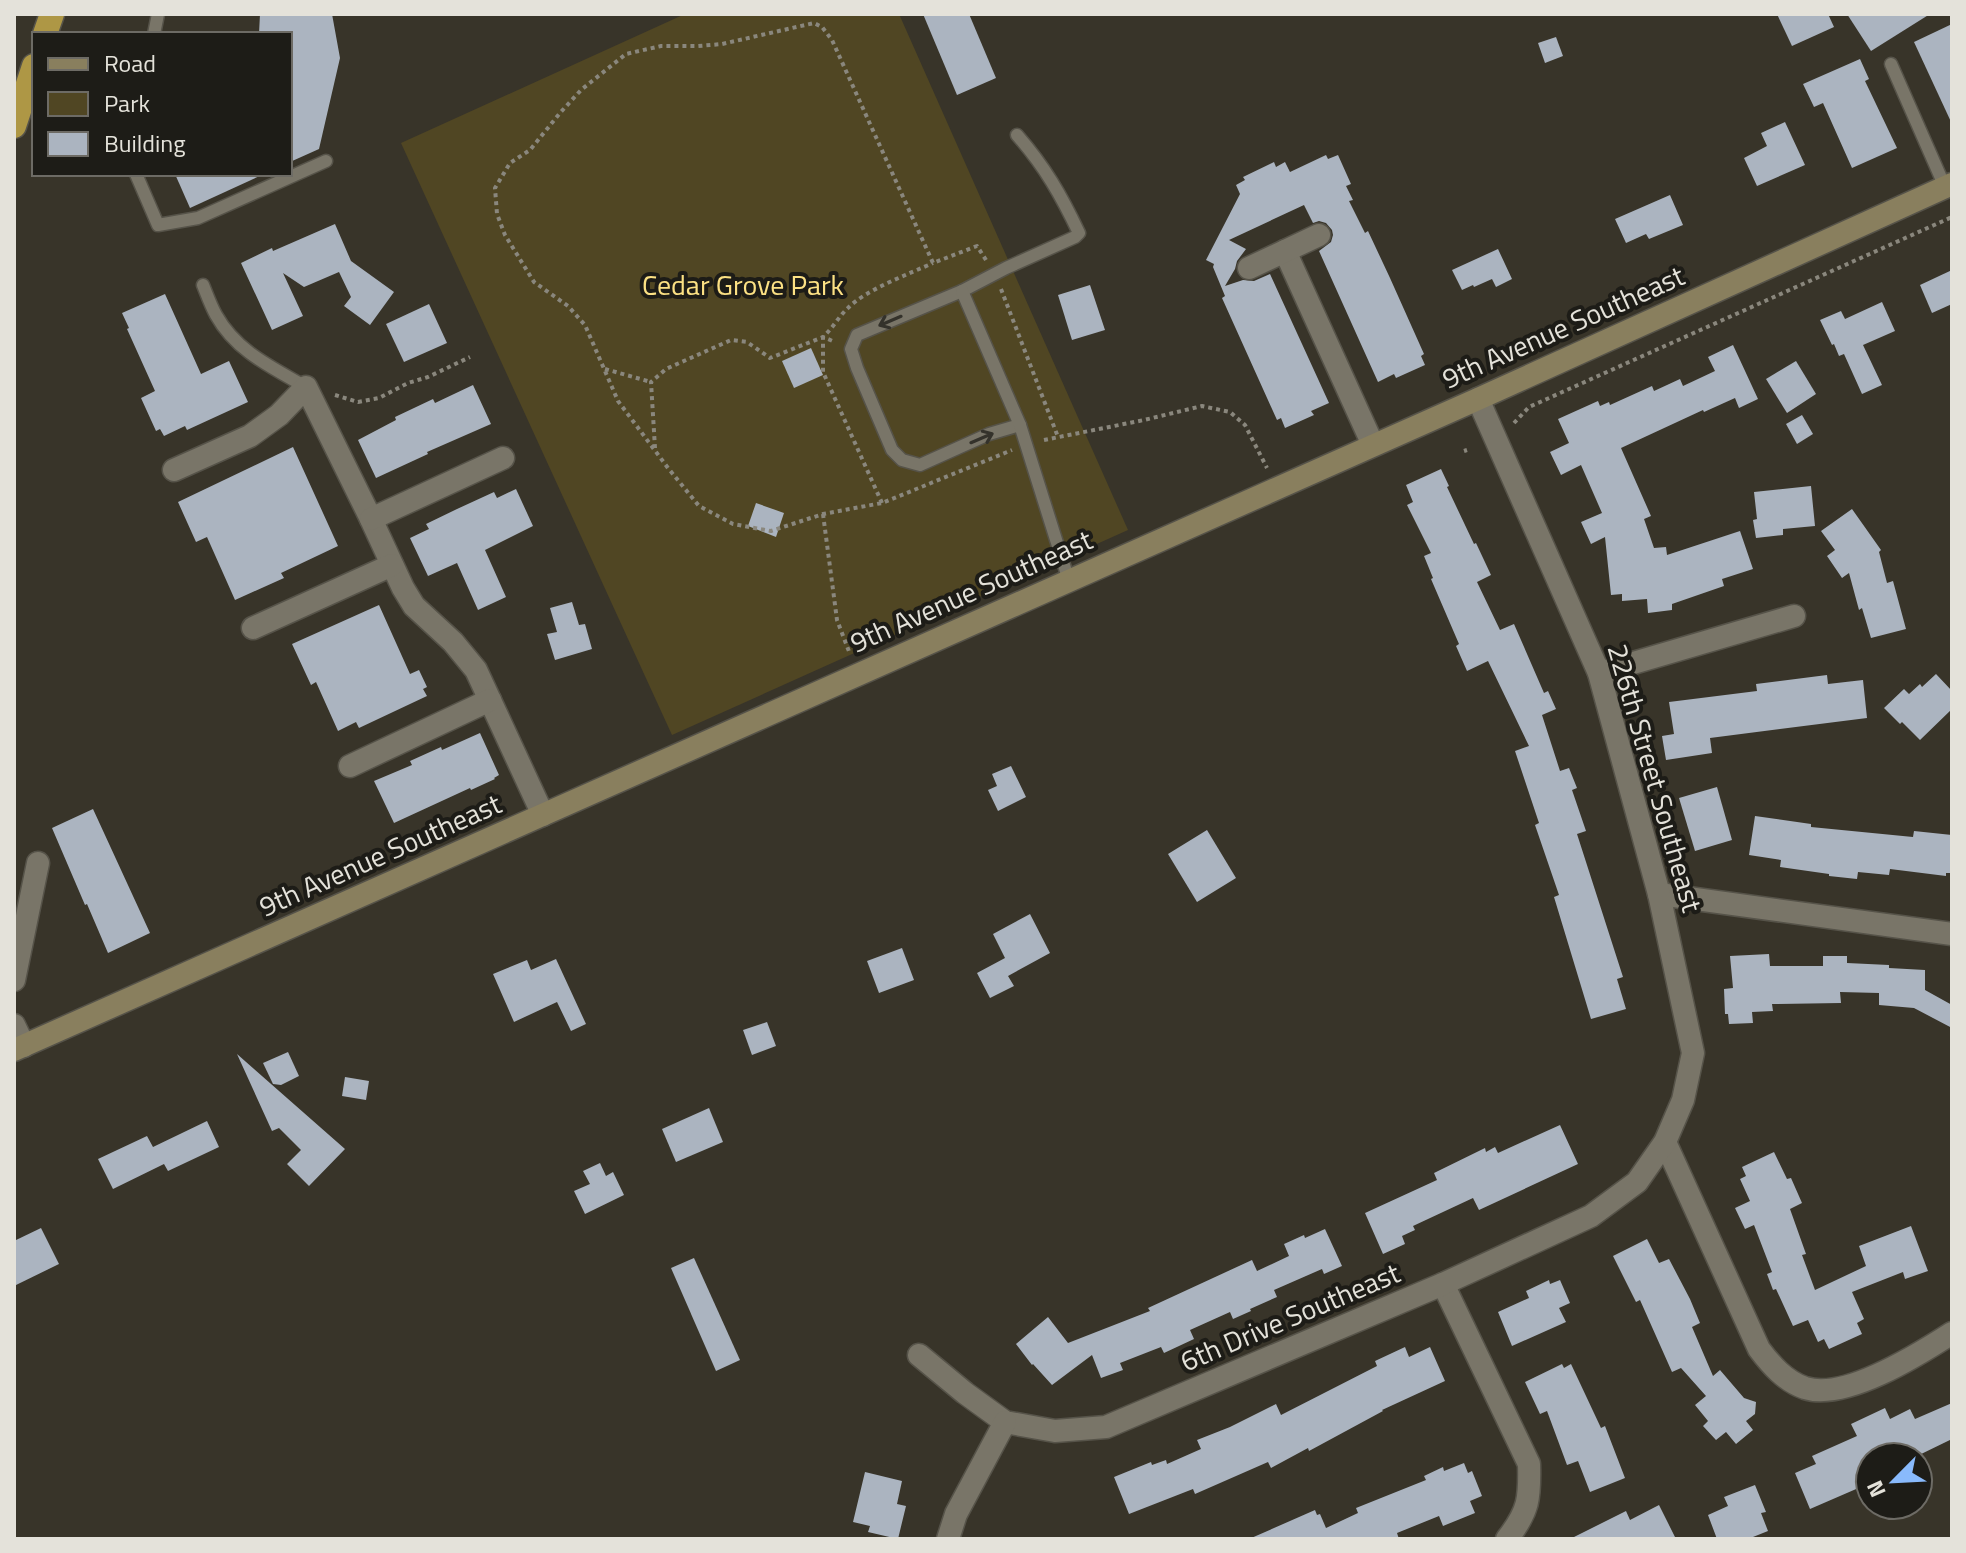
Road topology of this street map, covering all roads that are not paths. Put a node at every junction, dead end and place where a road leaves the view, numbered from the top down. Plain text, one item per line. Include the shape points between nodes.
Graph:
1 (1891, 64) dead end
2 (32, 72) edge
3 (14, 126) edge
4 (1017, 135) dead end
5 (326, 161) dead end
6 (137, 176) edge
7 (1948, 185) edge
8 (1319, 235) dead end
9 (1285, 251) junction
10 (1249, 268) dead end
11 (203, 285) dead end
12 (962, 291) junction
13 (306, 387) junction
14 (1478, 399) junction
15 (1020, 425) junction
16 (1373, 445) junction
17 (503, 458) dead end
18 (174, 470) dead end
19 (371, 519) junction
20 (392, 565) junction
21 (1069, 581) junction
22 (1794, 616) dead end
23 (253, 628) dead end
24 (1599, 673) junction
25 (490, 700) junction
26 (350, 766) dead end
27 (543, 815) junction
28 (38, 863) dead end
29 (1659, 894) junction
30 (1952, 934) edge
31 (14, 980) edge
32 (14, 1025) edge
33 (19, 1048) edge
34 (1665, 1142) junction
35 (1443, 1284) junction
36 (1952, 1333) edge
37 (919, 1355) dead end
38 (1005, 1422) junction
39 (948, 1539) edge
40 (1507, 1539) edge

1 - 7 lane
2 - 3 highway
4 - 12 lane via 1039,160 1079,233
5 - 6 lane via 198,218 158,225
7 - 14 main road, 9th Avenue Southeast
8 - 9 street
9 - 10 street
9 - 16 street
11 - 13 lane via 216,315 241,347
12 - 15 lane
12 -> 15 lane via 857,335 851,349 892,450 902,460 920,465
13 - 18 street via 250,436
13 - 19 street
14 - 16 main road, 9th Avenue Southeast
14 - 24 street, 226th Street Southeast
15 - 21 lane
16 - 21 main road, 9th Avenue Southeast
17 - 19 street
19 - 20 street
20 - 23 street
20 - 25 street via 414,606 476,670
21 - 27 main road, 9th Avenue Southeast
22 - 24 street
24 - 29 street, 226th Street Southeast
25 - 26 street
25 - 27 street
27 - 33 main road, 9th Avenue Southeast
28 - 31 street
29 - 30 street
29 - 34 street, 226th Street Southeast via 1693,1053 1683,1100
32 - 33 street
34 - 35 street, 6th Drive Southeast via 1637,1182 1591,1216
34 - 36 street via 1759,1349 1774,1369 1804,1388 1825,1391 1864,1382
35 - 38 street, 6th Drive Southeast via 1106,1427 1055,1431
35 - 40 street via 1529,1464 1530,1494 1521,1521
37 - 38 street, 6th Drive Southeast
38 - 39 street

